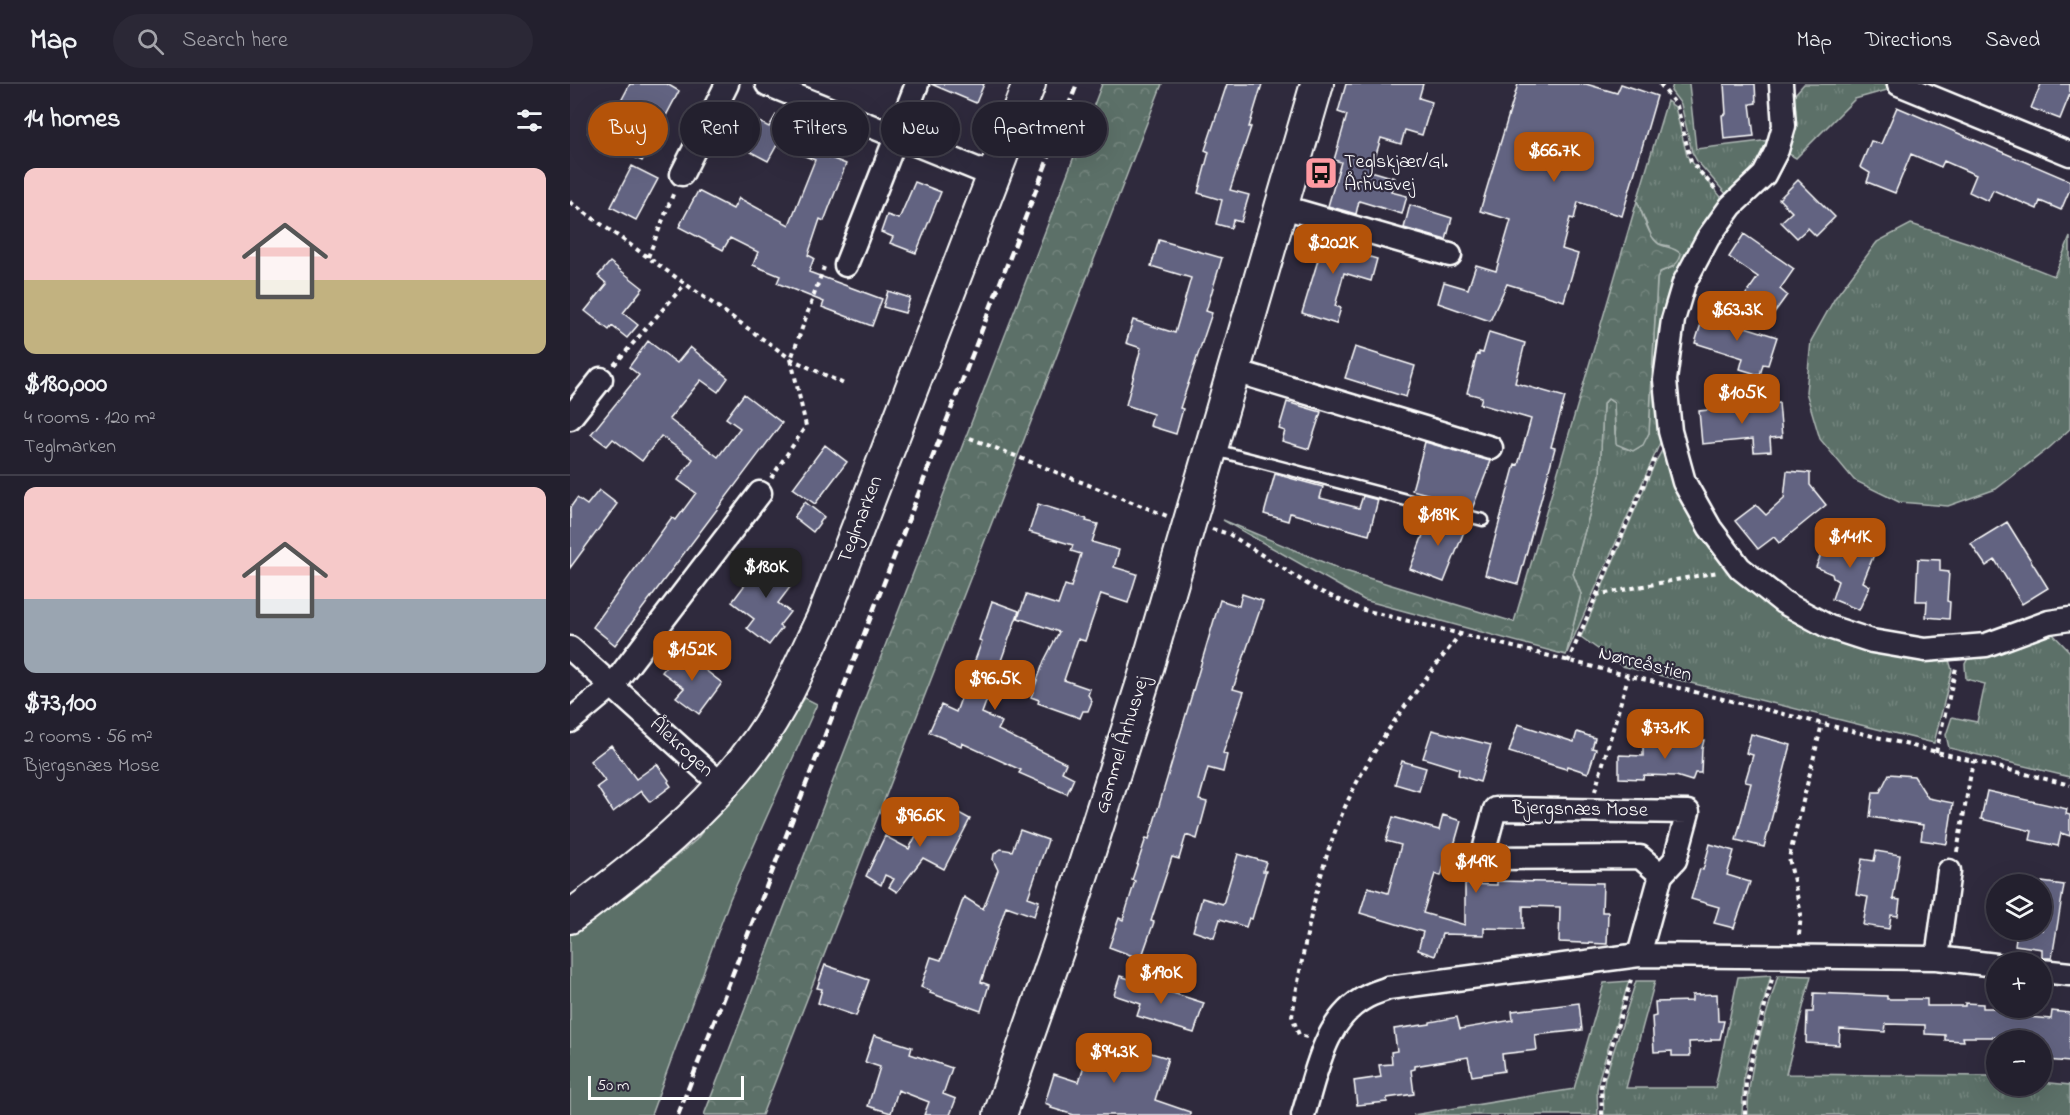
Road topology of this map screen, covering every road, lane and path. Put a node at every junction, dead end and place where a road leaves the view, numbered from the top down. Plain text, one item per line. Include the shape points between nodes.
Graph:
1 (727, 84) edge
2 (767, 84) edge
3 (917, 84) edge
4 (1029, 84) edge
5 (1317, 84) edge
6 (1660, 84) edge
7 (1782, 84) edge
8 (1899, 84) edge
9 (910, 102) edge
10 (881, 129) edge
11 (2070, 154) edge
12 (890, 156) edge
13 (946, 156) edge
14 (682, 174) joint
15 (994, 176) junction
16 (570, 202) edge
17 (1731, 206) junction
18 (1282, 207) junction
19 (1450, 255) dead end
20 (648, 257) junction
21 (846, 265) joint
22 (685, 284) junction
23 (791, 359) junction
24 (1235, 371) junction
25 (601, 379) joint
26 (844, 384) dead end
27 (570, 418) edge
28 (1670, 431) junction
29 (970, 438) dead end
30 (1491, 448) dead end
31 (1212, 449) junction
32 (760, 493) joint
33 (1159, 514) dead end
34 (1483, 520) dead end
35 (1228, 534) dead end
36 (1740, 567) junction
37 (1595, 595) junction
38 (2070, 619) edge
39 (1460, 634) junction
40 (1961, 647) junction
41 (570, 648) edge
42 (1568, 662) junction
43 (1628, 677) junction
44 (612, 685) junction
45 (570, 722) edge
46 (1822, 724) junction
47 (1936, 752) junction
48 (1972, 761) junction
49 (2070, 785) edge
50 (723, 786) junction
51 (1590, 811) junction
52 (1948, 871) joint
53 (1660, 875) junction
54 (570, 917) edge
55 (1797, 957) junction
56 (1937, 958) junction
57 (1986, 964) edge
58 (1636, 966) junction
59 (1762, 972) dead end
60 (2052, 972) edge
61 (2070, 974) edge
62 (1621, 977) dead end
63 (1326, 1043) junction
64 (1000, 1115) edge
65 (1303, 1115) edge
66 (1602, 1115) edge
67 (1745, 1115) edge

1 - 14 street
2 - 10 street
3 - 9 street
4 - 15 street, Teglmarken
5 - 18 street, Gammel Århusvej
6 - 17 path via 1677,106 1691,162
7 - 17 street via 1784,126 1777,150 1764,175
8 - 11 street
12 - 21 street
13 - 15 street
14 - 20 path
15 - 50 street, Teglmarken via 823,618 760,739
16 - 20 path
17 - 28 street via 1684,283 1673,320 1665,380
18 - 19 street
18 - 24 street, Gammel Århusvej
20 - 22 path
21 - 23 path via 825,265
22 - 23 path
22 - 25 path
23 - 26 path
23 - 32 path via 806,426
24 - 30 street
24 - 31 street, Gammel Århusvej
25 - 27 street
28 - 36 street via 1684,482 1710,528
28 - 37 path
29 - 33 path
31 - 34 lane
31 - 64 street, Gammel Århusvej via 1110,788
32 - 44 street
35 - 39 path, Nørreåstien via 1315,589 1360,609
36 - 37 path
36 - 40 street via 1783,602 1829,627 1872,641 1924,650
37 - 42 path
38 - 40 street via 2049,622 1986,645
39 - 42 path, Nørreåstien
39 - 63 path via 1392,722 1353,788 1334,835 1315,893 1292,1016 1299,1035
40 - 47 path
41 - 44 street, Ålekrogen
42 - 43 path, Nørreåstien
43 - 46 path, Nørreåstien
43 - 51 path
44 - 45 street
44 - 50 street, Ålekrogen
46 - 47 path, Nørreåstien
46 - 55 path via 1789,858 1801,914
47 - 48 path, Nørreåstien
48 - 49 path, Nørreåstien
48 - 52 path via 1955,863
50 - 54 street, Teglmarken via 687,824
51 - 53 street, Bjergsnæs Mose via 1688,813 1675,860
51 - 53 street, Bjergsnæs Mose via 1495,809 1482,858 1640,857
52 - 56 street
53 - 58 street, Bjergsnæs Mose
55 - 56 street
55 - 58 street
56 - 57 street
58 - 62 path
58 - 63 street via 1388,988 1365,998 1342,1016
58 - 66 path via 1600,1083
59 - 67 path via 1774,972 1746,1081
60 - 61 street
63 - 65 street

